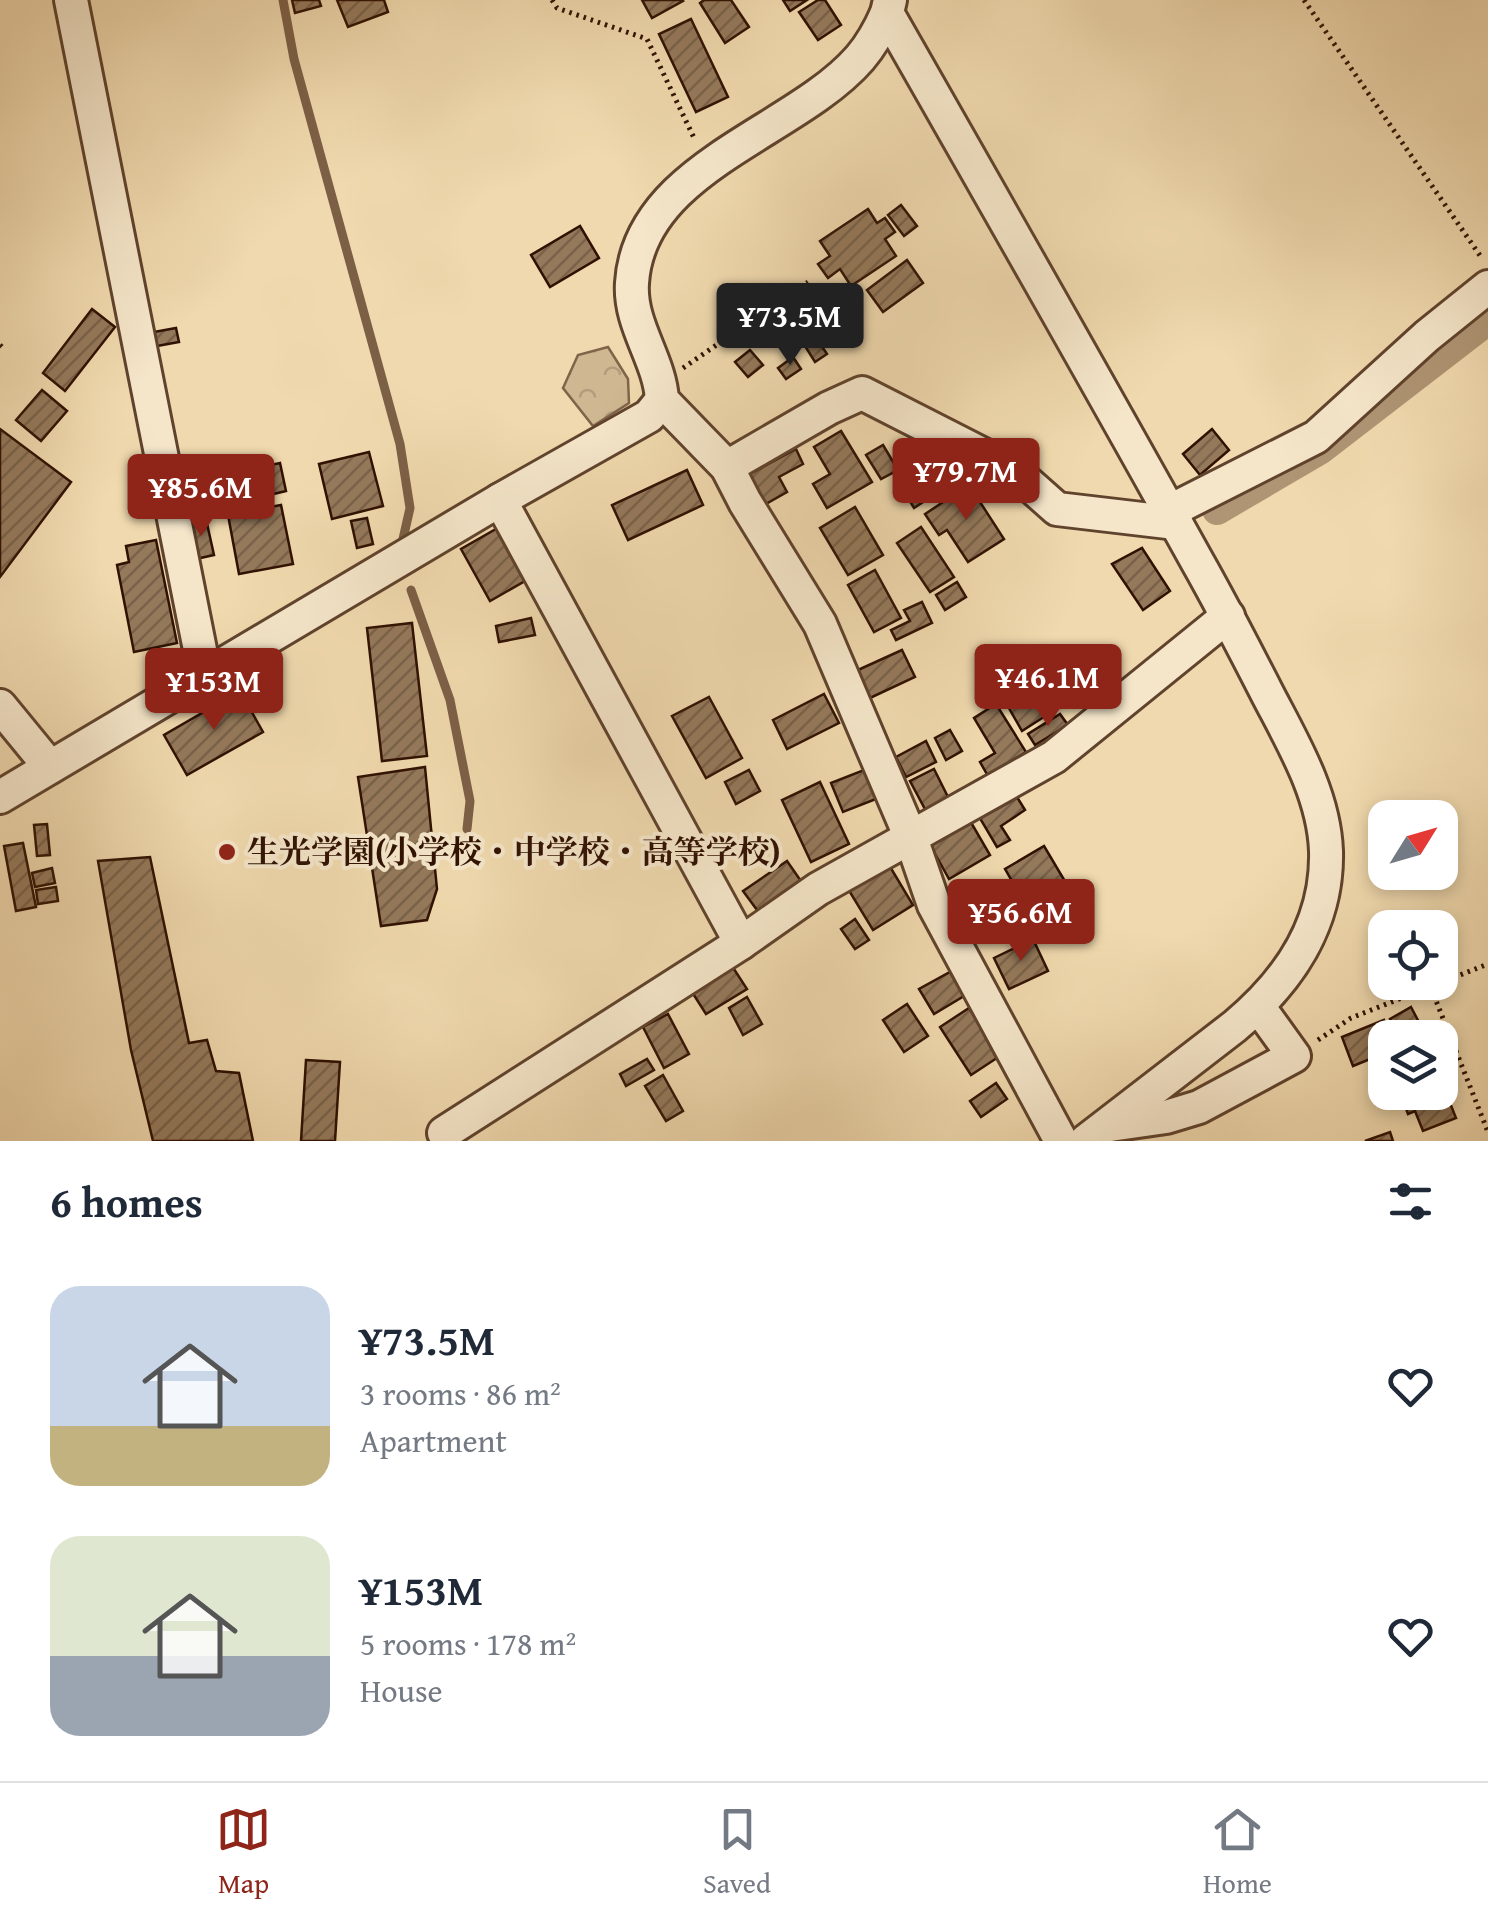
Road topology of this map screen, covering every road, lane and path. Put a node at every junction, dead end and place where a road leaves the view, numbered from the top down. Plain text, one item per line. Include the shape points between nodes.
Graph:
1 (70, 0) edge
2 (552, 0) edge
3 (1304, 0) edge
4 (888, 6) edge
5 (708, 168) junction
6 (1488, 267) edge
7 (808, 282) dead end
8 (1488, 287) edge
9 (662, 392) junction
10 (727, 467) junction
11 (500, 500) junction
12 (1173, 517) junction
13 (1228, 616) junction
14 (205, 675) junction
15 (0, 706) edge
16 (50, 768) junction
17 (0, 797) edge
18 (911, 838) junction
19 (741, 943) junction
20 (1488, 964) edge
21 (1458, 977) edge
22 (1399, 1000) edge
23 (1436, 1000) edge
24 (1258, 1006) junction
25 (1294, 1056) junction
26 (1488, 1132) edge
27 (444, 1133) dead end
28 (1099, 1135) edge
29 (1061, 1141) edge

1 - 14 street
2 - 5 path via 556,8 647,39
3 - 6 path
4 - 5 street via 876,36 840,77
4 - 12 street
5 - 9 street via 677,191 654,222 632,283 636,321
7 - 9 path
8 - 12 street via 1316,437
9 - 10 street
9 - 11 street via 649,416
10 - 12 street via 862,393 1013,470 1057,509
10 - 18 street via 820,624
11 - 14 street
11 - 19 street
12 - 13 street
13 - 18 street via 1054,757
13 - 24 street via 1306,769 1326,849 1318,915 1288,973
14 - 16 street
15 - 16 street
16 - 17 street
18 - 19 street via 818,889
18 - 29 street via 934,905
19 - 27 street
20 - 21 path
22 - 25 path via 1351,1018
23 - 26 path
24 - 25 street
24 - 28 street
25 - 28 street via 1199,1107

